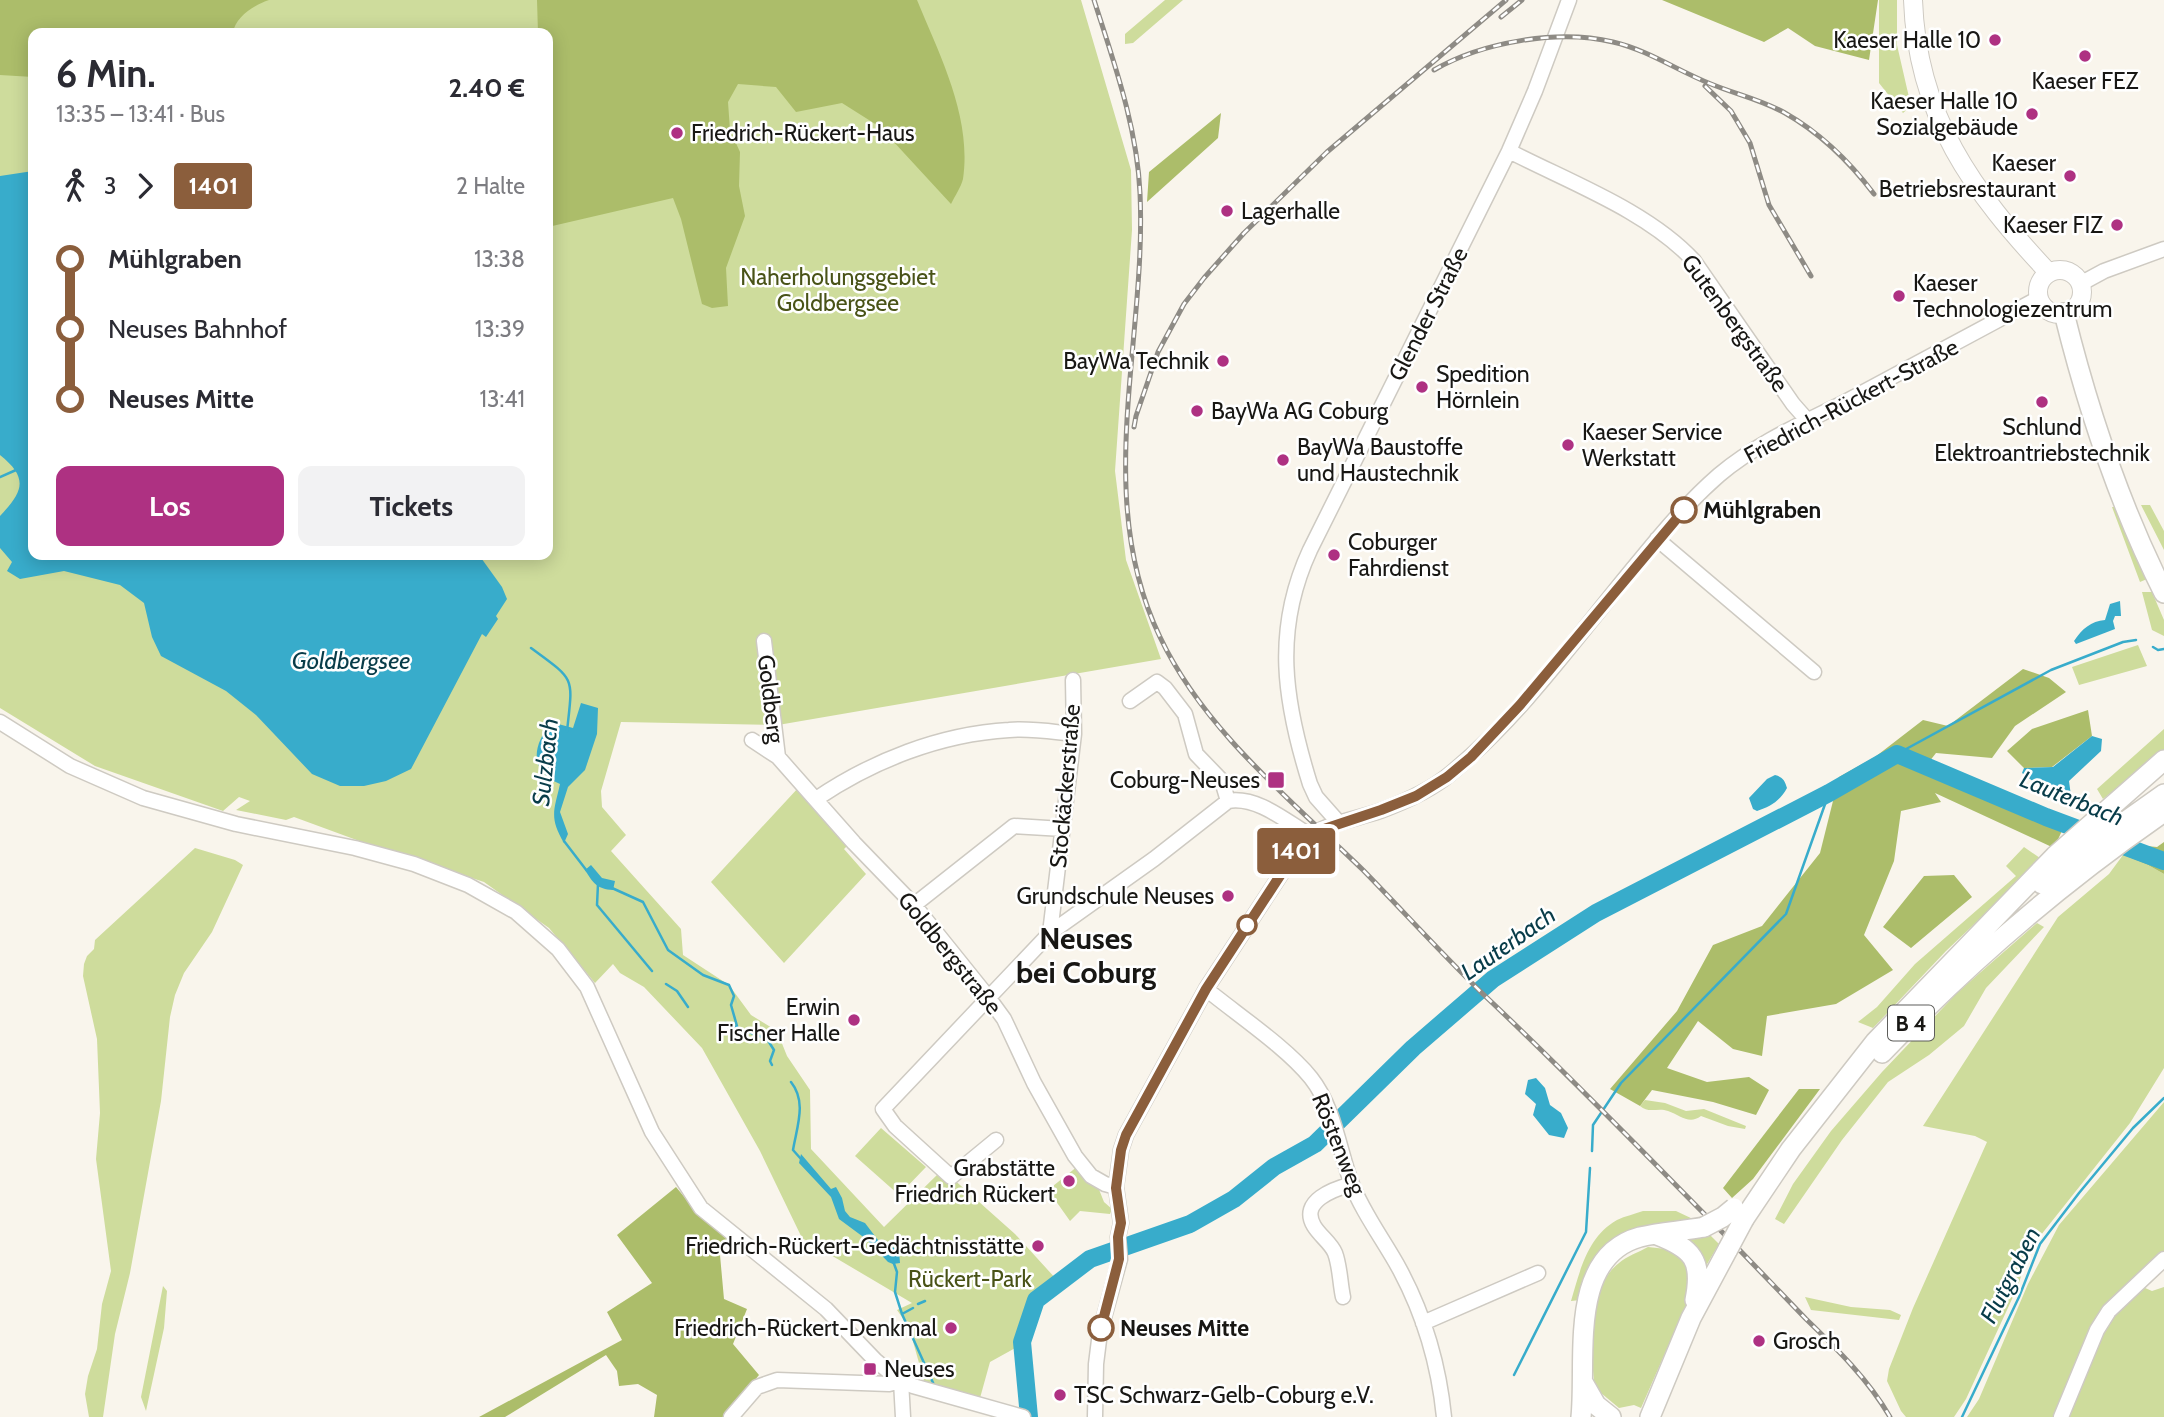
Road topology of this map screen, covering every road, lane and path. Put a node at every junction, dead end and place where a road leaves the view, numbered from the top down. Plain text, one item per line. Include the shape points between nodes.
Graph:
1 (1569, 0) edge
2 (1913, 0) edge
3 (1509, 151) junction
4 (2164, 249) edge
5 (2049, 273) junction
6 (2080, 284) junction
7 (2039, 298) junction
8 (2064, 313) junction
9 (1808, 421) junction
10 (1657, 539) junction
11 (2164, 593) edge
12 (764, 641) dead end
13 (1814, 672) dead end
14 (1073, 680) dead end
15 (1129, 701) dead end
16 (0, 722) edge
17 (1074, 734) junction
18 (752, 740) dead end
19 (778, 757) junction
20 (2164, 760) edge
21 (2164, 794) edge
22 (816, 799) junction
23 (1228, 801) junction
24 (2164, 812) edge
25 (2124, 820) junction
26 (1339, 823) junction
27 (1063, 829) junction
28 (1309, 835) junction
29 (914, 905) junction
30 (1050, 933) junction
31 (1979, 936) junction
32 (1206, 989) junction
33 (988, 998) junction
34 (996, 1140) dead end
35 (1352, 1184) junction
36 (1116, 1188) junction
37 (1744, 1219) junction
38 (1657, 1235) junction
39 (1732, 1253) junction
40 (2164, 1259) edge
41 (1538, 1273) dead end
42 (1343, 1297) dead end
43 (1691, 1318) junction
44 (1423, 1323) junction
45 (901, 1381) junction
46 (1584, 1384) junction
47 (1658, 1415) edge
48 (731, 1417) edge
49 (903, 1417) edge
50 (1023, 1417) edge
51 (1095, 1417) edge
52 (1444, 1417) edge
53 (1581, 1417) edge
54 (1611, 1417) edge
55 (2061, 1417) edge

1 - 3 street, Glender Straße
2 - 5 main road via 1922,67 1942,127 1968,176 1995,213
3 - 9 street, Gutenbergstraße via 1630,213 1677,243
3 - 26 street, Glender Straße via 1310,550 1293,593 1285,645 1289,699 1315,797
4 - 6 street
5 - 6 main road via 2066,271
5 - 7 main road via 2040,282
6 - 8 main road via 2080,301
7 - 8 main road via 2050,312
7 - 9 street, Friedrich-Rückert-Straße
8 - 11 highway via 2091,413
9 - 10 street, Friedrich-Rückert-Straße via 1752,451 1720,475
10 - 13 street
10 - 26 street, Friedrich-Rückert-Straße via 1520,705 1471,757 1416,796
12 - 19 street, Goldberg
14 - 17 street, Stockäckerstraße
15 - 23 street via 1157,682 1165,688 1185,714 1196,754 1222,780
16 - 45 street via 70,766 143,798 414,864 468,885 516,912 558,949 587,987 652,1132 701,1208 826,1309 881,1367
17 - 22 street via 1008,730 936,744 877,764
17 - 27 street, Stockäckerstraße
18 - 19 street, Goldbergstraße
19 - 22 street, Goldbergstraße
20 - 25 highway
21 - 25 highway, B 4
22 - 29 street, Goldbergstraße
23 - 28 street via 1258,805
23 - 30 street
24 - 25 highway, B 4
25 - 31 highway, B 4
25 - 31 highway via 2055,856
25 - 37 highway, B 4 via 2107,854 1973,962 1883,1052
26 - 28 street, Friedrich-Rückert-Straße
27 - 29 street via 1014,826
27 - 30 street, Stockäckerstraße
28 - 32 street
29 - 33 street, Goldbergstraße
30 - 33 street
31 - 37 highway, B 4 via 1875,1042 1791,1149
32 - 35 street, Röstenweg via 1313,1080 1334,1123
32 - 36 street via 1126,1135
33 - 34 street via 883,1109 895,1126 951,1177
33 - 36 street, Goldbergstraße via 1004,1019 1075,1156 1091,1176
35 - 42 street via 1322,1196 1311,1213 1313,1224 1334,1251
35 - 44 street, Röstenweg via 1402,1273
36 - 51 street via 1120,1252 1102,1324
37 - 38 highway, bridge via 1723,1217 1704,1227
37 - 39 highway, B 4, bridge
38 - 43 highway via 1684,1248 1696,1262
38 - 46 highway via 1616,1249 1596,1272 1586,1305
39 - 43 highway, B 4
39 - 47 highway, B 4
40 - 55 street via 2109,1311
41 - 44 street
43 - 47 highway, B 4
44 - 52 street, Röstenweg
45 - 48 street via 777,1380 757,1387
45 - 49 street
45 - 50 street
46 - 53 highway
46 - 54 highway via 1596,1405

